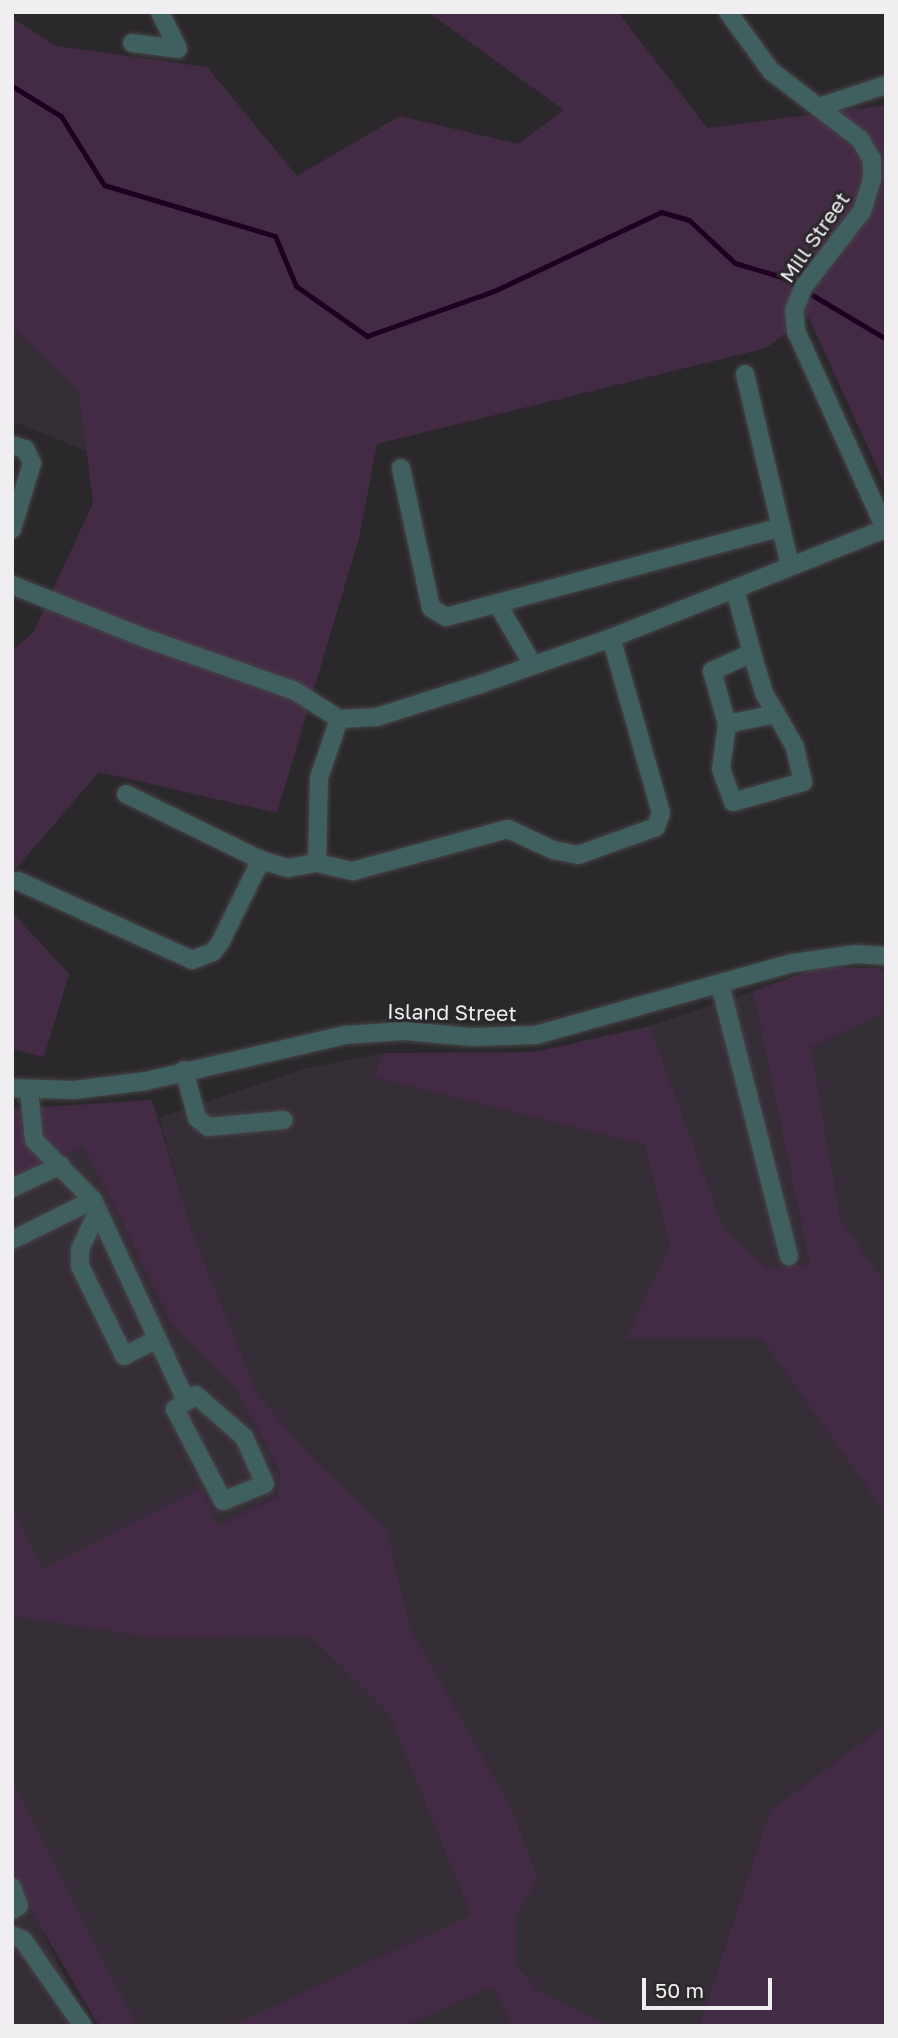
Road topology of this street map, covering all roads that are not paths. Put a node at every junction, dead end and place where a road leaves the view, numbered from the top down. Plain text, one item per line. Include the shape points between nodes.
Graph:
1 (160, 12) edge
2 (728, 12) edge
3 (132, 43) dead end
4 (886, 85) edge
5 (822, 106) junction
6 (745, 374) dead end
7 (12, 445) edge
8 (401, 468) dead end
9 (780, 527) junction
10 (12, 529) edge
11 (885, 530) edge
12 (790, 566) junction
13 (12, 584) edge
14 (735, 590) junction
15 (498, 605) junction
16 (611, 638) junction
17 (752, 653) junction
18 (533, 664) junction
19 (776, 714) junction
20 (339, 719) junction
21 (727, 724) junction
22 (126, 794) dead end
23 (261, 860) junction
24 (317, 863) junction
25 (18, 881) dead end
26 (886, 956) edge
27 (720, 984) junction
28 (184, 1070) junction
29 (21, 1089) edge
30 (284, 1120) dead end
31 (61, 1165) junction
32 (12, 1188) edge
33 (95, 1205) junction
34 (12, 1240) edge
35 (789, 1256) dead end
36 (157, 1339) junction
37 (186, 1400) junction
38 (12, 1887) edge
39 (12, 1910) edge
40 (12, 1935) edge
41 (83, 2026) edge

1 - 3 street via 178,49
2 - 5 street, Mill Street via 771,71
4 - 5 street
5 - 11 street, Mill Street via 860,139 872,160 872,179 862,211 845,238 801,291 796,331
6 - 9 street
7 - 10 street via 25,449 32,463
8 - 15 street via 431,608 446,617
9 - 12 street
9 - 15 street
11 - 12 street
12 - 14 street
13 - 20 street via 170,648 295,691
14 - 16 street
14 - 17 street
15 - 18 street
16 - 18 street
16 - 24 street via 661,813 656,827 578,855 553,850 508,829 353,871
17 - 19 street via 762,688
17 - 21 street via 712,668
18 - 20 street via 377,717
19 - 21 street
19 - 21 street via 795,747 803,782 733,802 721,769
20 - 24 street via 319,778
22 - 23 street
23 - 24 street via 288,868
23 - 25 street via 220,943 212,952 192,960
26 - 27 street, Island Street via 856,954 793,963
27 - 28 street, Island Street via 536,1035 472,1037 404,1031 346,1035
27 - 35 street
28 - 29 street, Island Street via 122,1084
28 - 30 street via 197,1118 208,1126
29 - 31 street via 31,1133
31 - 32 street
31 - 33 street
33 - 34 street
33 - 36 street
33 - 36 street via 80,1249 80,1266 124,1356
36 - 37 street
37 - 37 street via 175,1409 223,1501 265,1484 241,1433 199,1395
38 - 39 street via 19,1906
40 - 41 street via 23,1940

